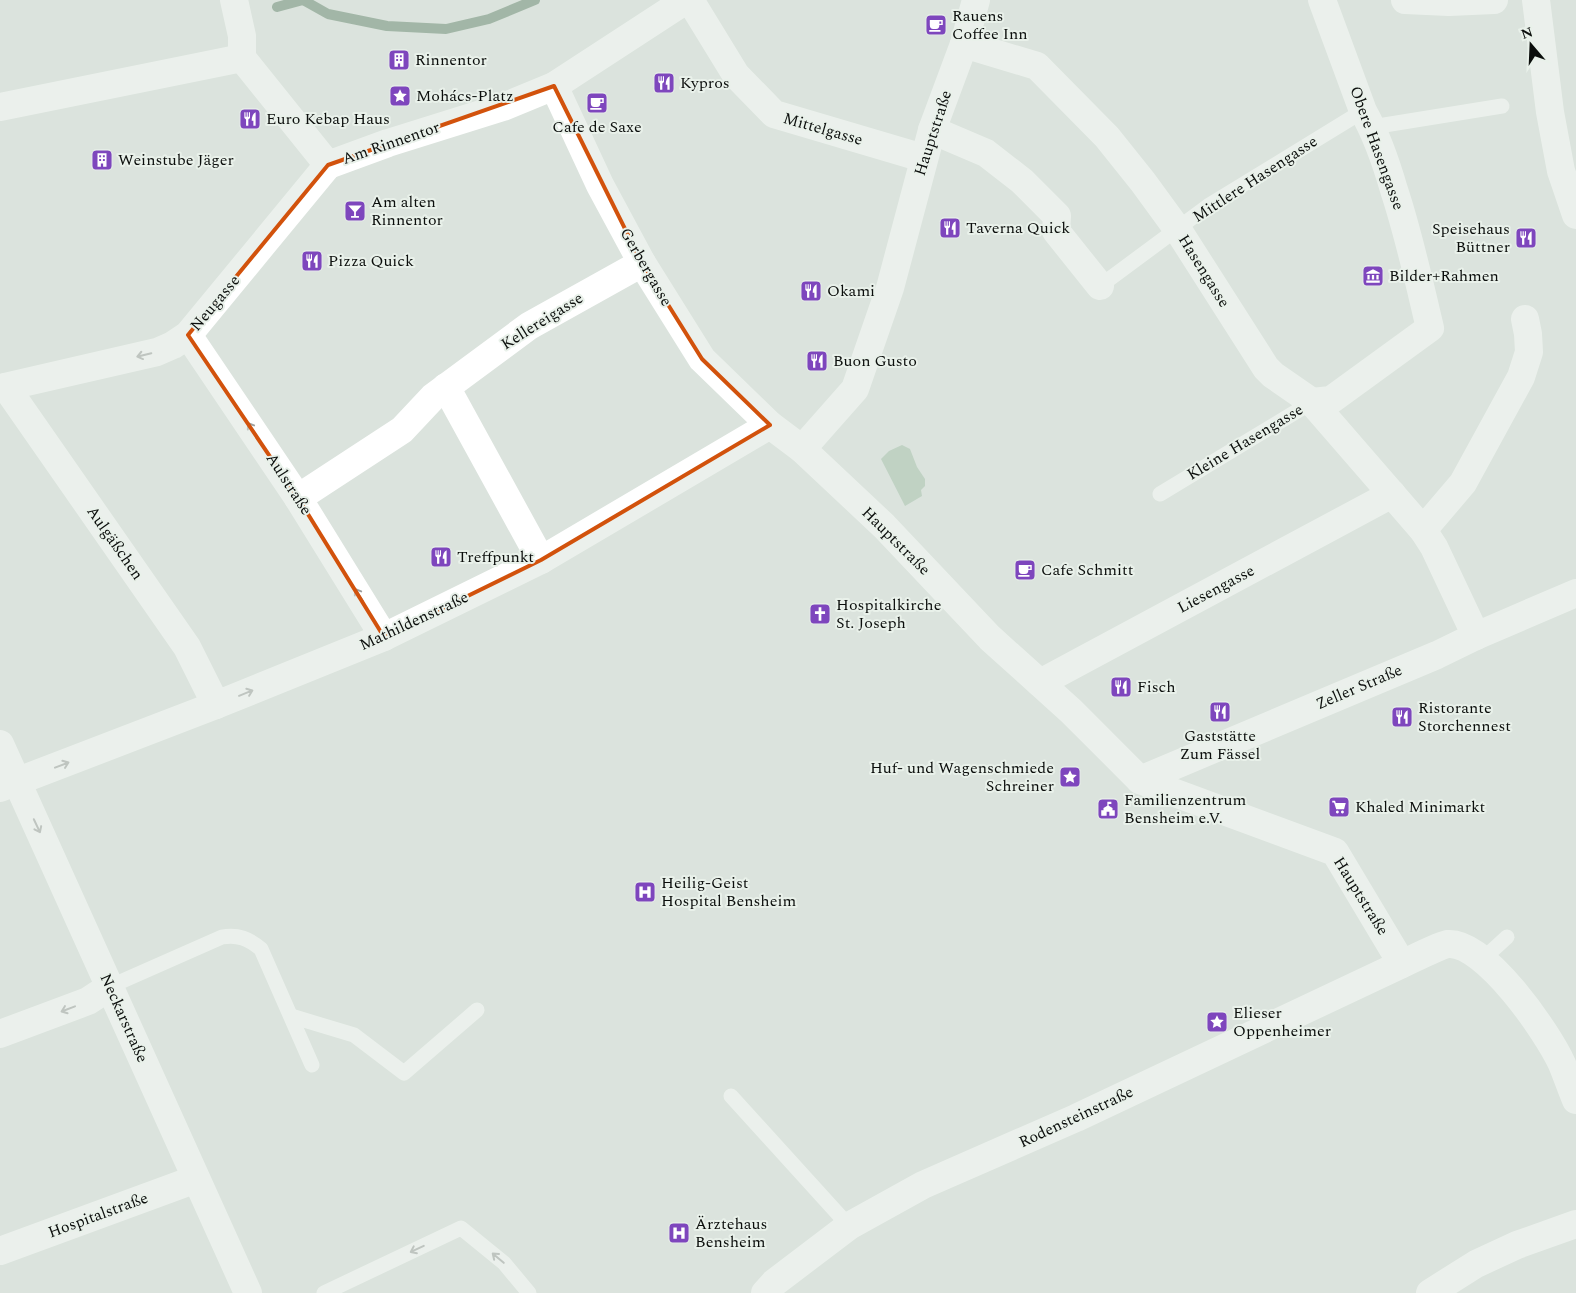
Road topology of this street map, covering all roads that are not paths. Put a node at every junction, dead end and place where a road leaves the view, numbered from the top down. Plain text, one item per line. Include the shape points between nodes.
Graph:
1 (234, 0) edge
2 (686, 0) edge
3 (690, 0) edge
4 (976, 0) edge
5 (1322, 0) edge
6 (1404, 0) edge
7 (1494, 0) edge
8 (1536, 0) edge
9 (964, 44) junction
10 (242, 58) junction
11 (554, 86) junction
12 (1502, 106) dead end
13 (0, 107) edge
14 (1368, 119) junction
15 (932, 130) junction
16 (923, 158) junction
17 (328, 165) junction
18 (1576, 215) edge
19 (1178, 230) junction
20 (642, 262) junction
21 (1100, 286) joint
22 (1525, 319) dead end
23 (1430, 328) joint
24 (188, 334) junction
25 (3, 387) edge
26 (446, 387) junction
27 (1312, 402) junction
28 (770, 425) junction
29 (802, 449) junction
30 (1160, 494) dead end
31 (1392, 494) junction
32 (298, 498) junction
33 (1423, 530) junction
34 (541, 560) junction
35 (1576, 593) edge
36 (1476, 636) junction
37 (384, 637) junction
38 (1040, 683) junction
39 (216, 705) junction
40 (0, 744) edge
41 (1140, 780) junction
42 (8, 785) edge
43 (1507, 937) dead end
44 (1483, 959) junction
45 (1402, 964) junction
46 (111, 986) junction
47 (477, 1010) dead end
48 (291, 1016) junction
49 (0, 1034) edge
50 (312, 1065) dead end
51 (731, 1096) dead end
52 (1576, 1100) edge
53 (196, 1180) junction
54 (1576, 1224) edge
55 (850, 1226) junction
56 (0, 1251) edge
57 (248, 1293) edge
58 (324, 1293) edge
59 (529, 1293) edge
60 (765, 1293) edge
61 (1430, 1293) edge

1 - 10 street via 242,36
2 - 11 street, Am Rinnentor
3 - 16 street, Mittelgasse via 736,75 774,114
4 - 9 street, Hauptstraße
5 - 14 street, Obere Hasengasse
6 - 7 street
8 - 18 street via 1550,112 1561,171
9 - 15 street, Hauptstraße
9 - 19 street, Hasengasse via 1037,66 1107,137
10 - 13 street
10 - 17 street, Am Rinnentor
11 - 17 street, Am Rinnentor via 503,107 388,142
11 - 20 street, Gerbergasse via 600,184
12 - 14 lane
14 - 19 lane, Mittlere Hasengasse via 1208,206
14 - 23 street, Obere Hasengasse via 1407,229
15 - 16 street, Hauptstraße
15 - 21 street, Mittlere Hasengasse via 986,153 1022,181 1057,216 1056,231
16 - 29 street, Hauptstraße via 890,288 855,389
17 - 24 street, Neugasse
19 - 21 lane, Mittlere Hasengasse
19 - 27 street, Hasengasse via 1266,368
20 - 26 street, Kellereigasse via 529,326
20 - 28 street, Gerbergasse via 702,359
22 - 33 street via 1529,352 1521,377 1463,483
23 - 27 street, Kleine Hasengasse via 1330,400
24 -> 25 street, Neugasse via 157,352
32 -> 24 street, Aulstraße
25 - 39 street, Aulgäßchen via 187,647
26 - 32 street, Kellereigasse via 402,430
26 - 34 street
27 - 30 lane, Kleine Hasengasse
27 - 31 street, Hasengasse
28 - 29 street
28 - 34 street, Mathildenstraße
29 - 38 street, Hauptstraße via 884,526 990,638
31 - 33 street, Hasengasse
31 - 38 street, Liesengasse
37 -> 32 street, Aulstraße
33 - 36 street, Hasengasse
34 - 37 street, Mathildenstraße
35 - 36 street, Zeller Straße
36 - 41 street, Zeller Straße
39 -> 37 street, Mathildenstraße
38 - 41 street, Hauptstraße
42 -> 39 street, Mathildenstraße
40 - 42 street, Neckarstraße
41 - 45 street, Hauptstraße via 1335,852
42 -> 46 street, Neckarstraße
43 - 44 lane
44 - 45 street, Rodensteinstraße via 1468,949 1448,944
44 - 52 street, Rodensteinstraße via 1510,987 1538,1024 1562,1063
45 - 55 street, Rodensteinstraße via 1076,1118 923,1185
46 - 48 lane via 222,937 237,936 261,949
46 -> 49 street via 88,1001
46 - 53 street, Neckarstraße
47 - 48 lane via 404,1073 354,1034
48 - 50 lane
51 - 55 lane
53 - 56 street, Hospitalstraße
53 - 57 street, Neckarstraße
54 - 61 street via 1476,1264
55 - 60 street, Rodensteinstraße
59 -> 58 lane via 504,1263 461,1228

